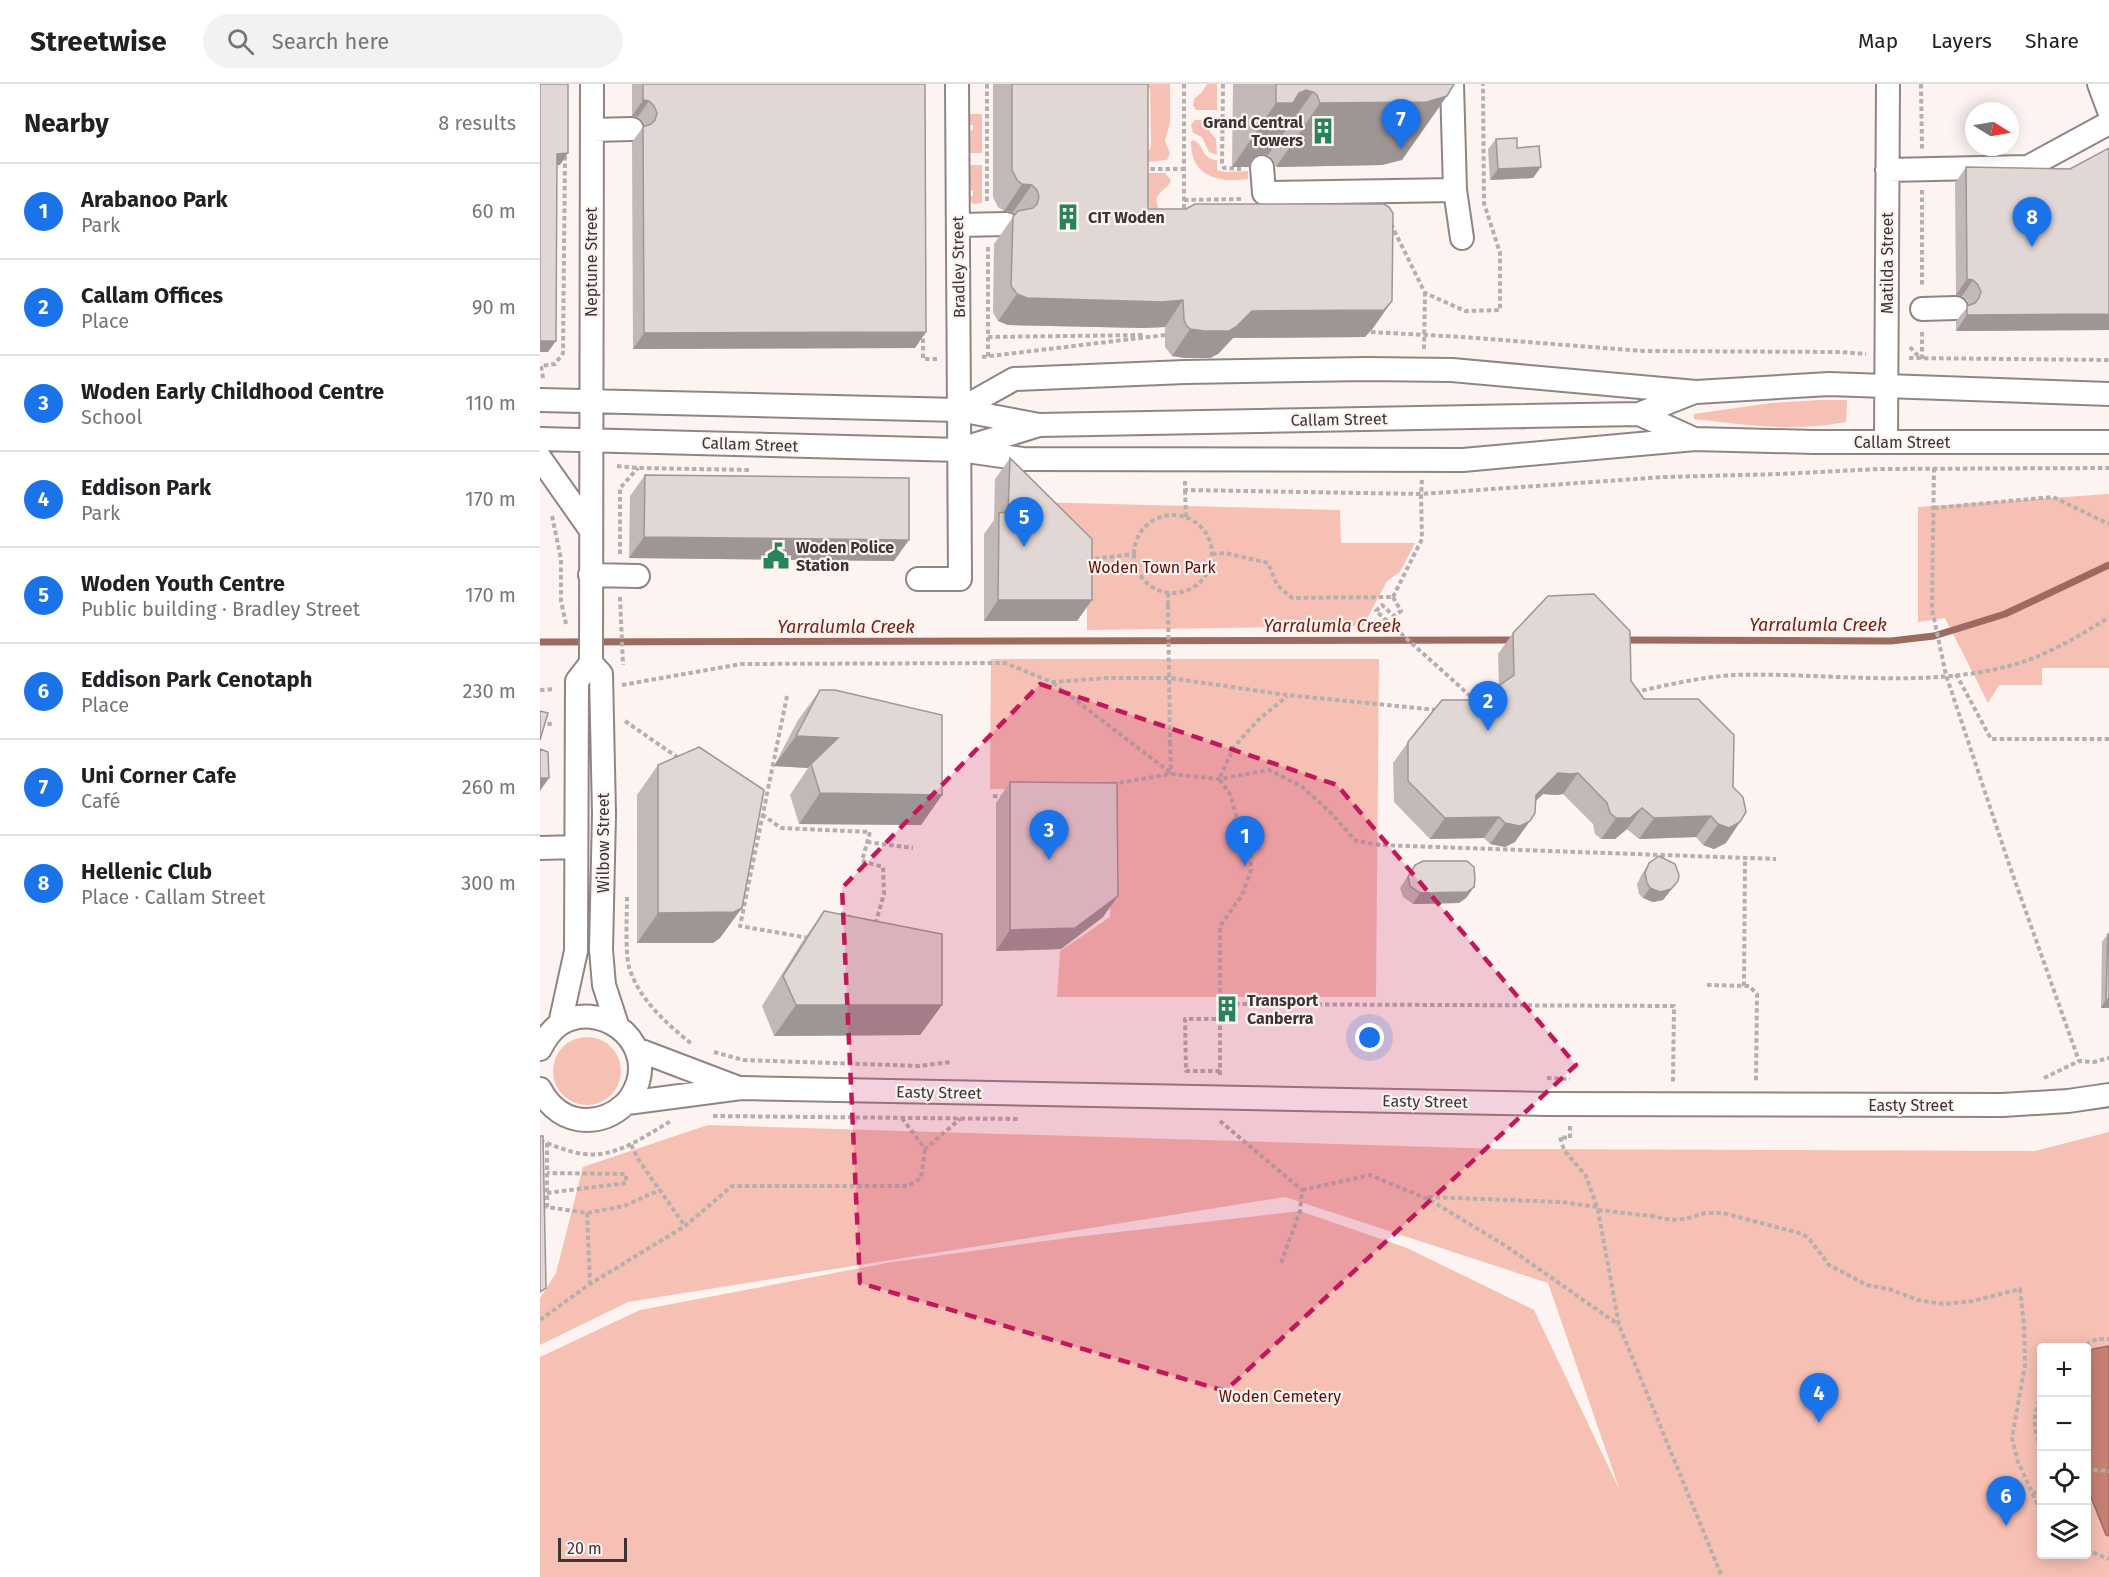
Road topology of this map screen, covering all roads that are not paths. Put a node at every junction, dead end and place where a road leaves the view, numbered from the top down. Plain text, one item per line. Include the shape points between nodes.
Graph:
1 (592, 84) edge
2 (957, 84) edge
3 (1452, 84) edge
4 (1888, 84) edge
5 (2106, 105) edge
6 (632, 129) dead end
7 (592, 130) junction
8 (1262, 167) dead end
9 (1887, 170) junction
10 (1455, 190) junction
11 (958, 225) junction
12 (1007, 225) dead end
13 (1462, 238) dead end
14 (1922, 299) road end
15 (1956, 308) dead end
16 (1886, 386) junction
17 (1696, 392) junction
18 (2109, 394) edge
19 (540, 400) edge
20 (590, 402) junction
21 (960, 410) junction
22 (1639, 414) junction
23 (1038, 425) junction
24 (540, 439) edge
25 (590, 440) junction
26 (1695, 440) junction
27 (1886, 442) junction
28 (2109, 442) edge
29 (960, 450) junction
30 (540, 458) edge
31 (590, 529) junction
32 (590, 575) junction
33 (638, 576) dead end
34 (918, 579) dead end
35 (591, 663) junction
36 (576, 847) junction
37 (540, 848) edge
38 (560, 1024) junction
39 (617, 1025) junction
40 (540, 1049) edge
41 (636, 1049) junction
42 (741, 1088) junction
43 (2109, 1095) edge
44 (543, 1097) edge
45 (627, 1103) junction

1 - 7 street, Neptune Street
2 - 11 street, Bradley Street
3 - 10 street
4 - 9 street, Matilda Street
5 - 9 street via 2028,167
6 - 7 street
7 - 20 street, Neptune Street
8 - 10 street via 1258,196
9 - 16 street, Matilda Street
10 - 13 street
11 - 12 street
11 - 21 street, Bradley Street
14 - 15 street
16 - 17 street via 1829,384
16 - 18 street
16 - 27 street, Matilda Street
17 - 21 street via 1452,370 1185,372 1014,379
17 - 22 street
19 - 20 street
20 - 21 street
20 - 25 street, Neptune Street
21 - 23 street
21 - 29 street, Bradley Street
22 - 23 street, Callam Street
22 - 26 street
23 - 29 street
24 - 25 street, Callam Street
25 - 29 street, Callam Street
25 - 31 street, Wilbow Street
26 - 27 street, Callam Street
26 - 29 street, Callam Street via 1463,459 1023,459
27 - 28 street, Callam Street
29 - 34 street, Bradley Street via 960,579
30 - 31 street
31 - 32 street, Wilbow Street
32 - 33 street
32 - 35 street, Wilbow Street
35 - 36 street, Wilbow Street via 578,681
35 - 39 street, Wilbow Street via 601,674 602,962 604,985
36 - 37 street
36 - 38 street, Wilbow Street via 576,951
38 - 39 street via 589,1016
38 - 40 street
39 - 41 street
41 - 42 street, Easty Street
41 - 45 street via 639,1077
42 - 43 street, Easty Street via 1546,1104 2003,1106
42 - 45 street, Easty Street
44 - 45 street via 561,1114 578,1120 596,1120

